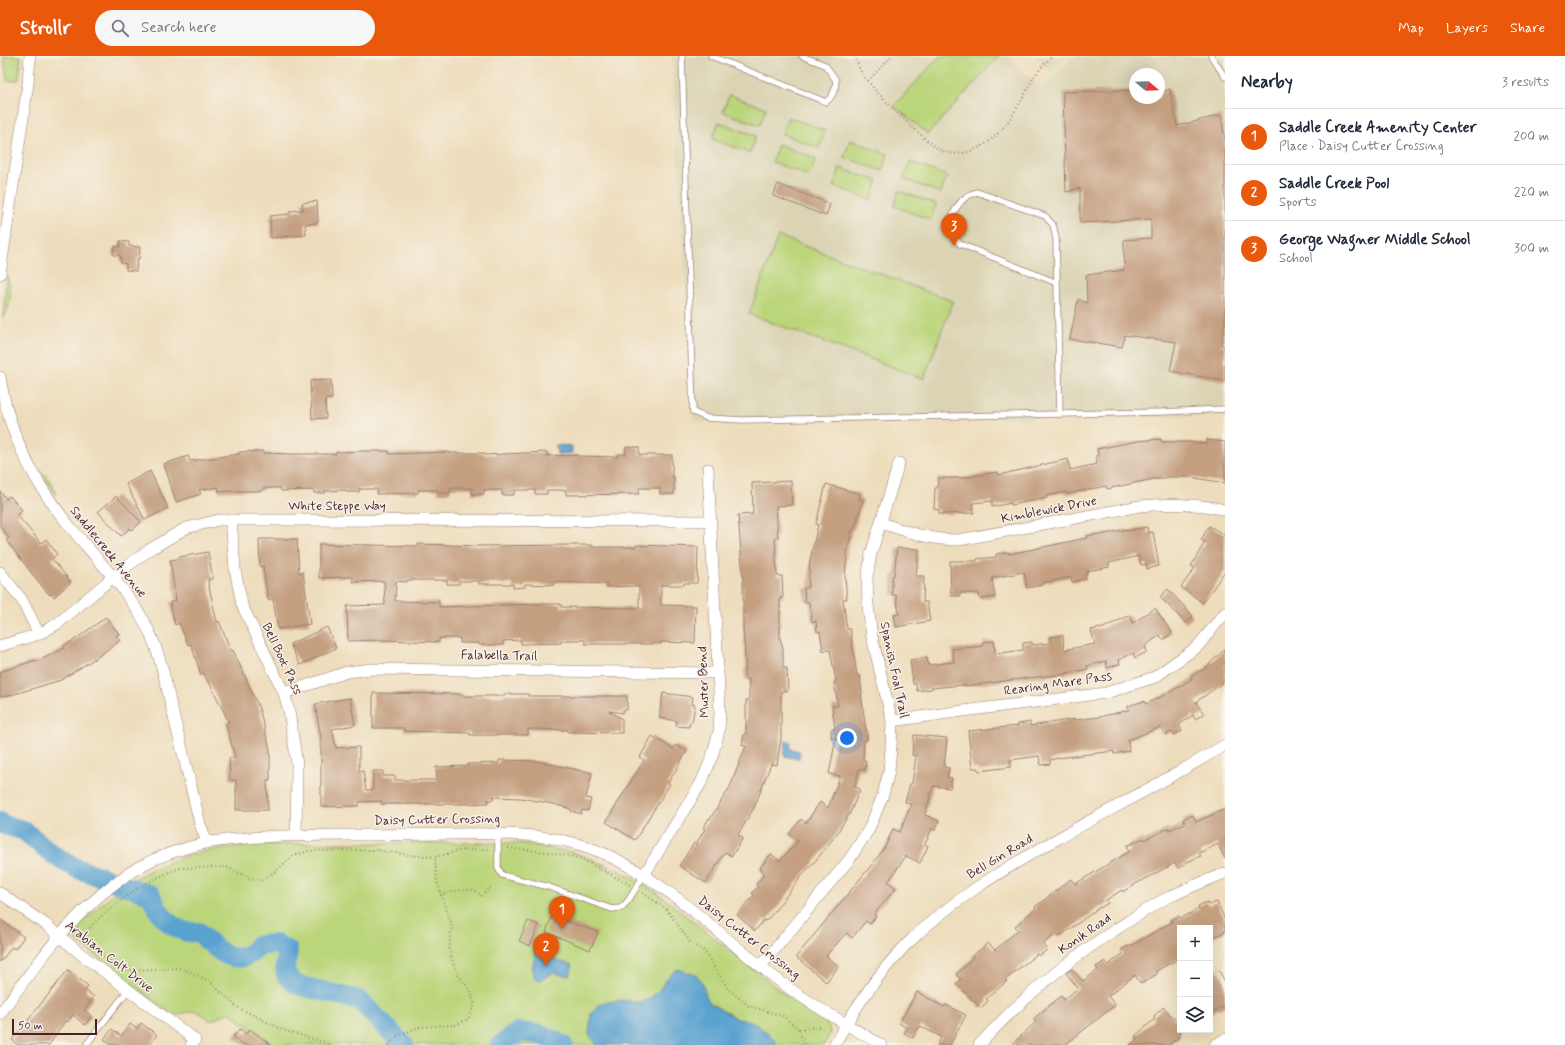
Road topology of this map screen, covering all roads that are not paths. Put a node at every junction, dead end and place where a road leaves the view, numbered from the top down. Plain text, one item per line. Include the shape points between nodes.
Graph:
1 (30, 56) edge
2 (682, 56) edge
3 (711, 56) edge
4 (802, 56) edge
5 (1210, 56) edge
6 (1225, 77) edge
7 (0, 274) edge
8 (1057, 283) junction
9 (0, 377) edge
10 (1225, 409) edge
11 (1060, 414) junction
12 (899, 463) dead end
13 (708, 469) dead end
14 (1225, 510) edge
15 (231, 520) junction
16 (711, 521) junction
17 (881, 523) junction
18 (0, 572) edge
19 (114, 577) junction
20 (1225, 613) edge
21 (39, 634) junction
22 (0, 646) edge
23 (718, 673) junction
24 (284, 693) junction
25 (892, 721) junction
26 (1225, 744) edge
27 (498, 833) junction
28 (296, 835) junction
29 (207, 842) junction
30 (1225, 873) edge
31 (644, 875) junction
32 (0, 893) edge
33 (59, 936) junction
34 (761, 966) junction
35 (128, 990) junction
36 (0, 1014) edge
37 (846, 1023) junction
38 (1225, 1039) edge
39 (86, 1045) edge
40 (191, 1045) edge
41 (834, 1045) edge
42 (881, 1045) edge
43 (979, 1045) edge
44 (1215, 1045) edge

1 - 7 street
2 - 11 lane via 693,412 707,418 742,420
3 - 4 lane via 826,102 836,88 836,80 825,65
5 - 6 lane
8 - 8 lane via 1056,238 1045,216 977,192 958,205 951,222 952,235 960,244
8 - 11 lane
9 - 19 street, Saddlecreek Avenue via 3,397 15,435 33,473 58,512
10 - 11 lane
12 - 17 street, Spanish Foal Trail
13 - 16 street, Muster Bend
14 - 17 street, Kimblewick Drive via 1192,505 1140,506 959,540 940,540
15 - 16 street, White Steppe Way
15 - 19 street, White Steppe Way via 219,520 186,528 149,550
15 - 24 street, Bell Boot Pass via 235,569 242,605
16 - 23 street, Muster Bend
17 - 25 street, Spanish Foal Trail via 870,554 867,579 868,605 872,637
18 - 21 street via 22,600
19 - 21 street, White Steppe Way via 66,617
19 - 29 street, Saddlecreek Avenue via 148,629 161,665 200,824
20 - 25 street, Rearing Mare Pass via 1197,647 1156,677 1106,693
21 - 22 street, White Steppe Way
23 - 24 street, Falabella Trail via 372,669 347,672
23 - 31 street, Muster Bend via 720,712 712,757 701,783
24 - 28 street, Bell Boot Pass via 297,764
25 - 34 street, Spanish Foal Trail via 889,771 883,796 869,829 849,860
26 - 37 street, Bell Gin Road via 980,884 904,947
27 - 28 street, Daisy Cutter Crossing
27 - 31 street, Daisy Cutter Crossing via 578,844
27 - 31 lane via 498,868 502,875 549,887 612,909 621,908 628,901
28 - 29 street, Daisy Cutter Crossing
29 - 33 street, Daisy Cutter Crossing via 140,867 105,891
30 - 43 street, Konik Road via 1166,899 1076,955 1001,1020
31 - 34 street, Daisy Cutter Crossing
32 - 33 street, Arabian Colt Drive
33 - 35 street, Arabian Colt Drive
33 - 36 street, Daisy Cutter Crossing
34 - 37 street, Daisy Cutter Crossing via 820,1009
35 - 39 lane
35 - 40 street, Arabian Colt Drive via 195,1040
37 - 41 street, Bell Gin Road
37 - 42 street, Daisy Cutter Crossing
38 - 44 street

